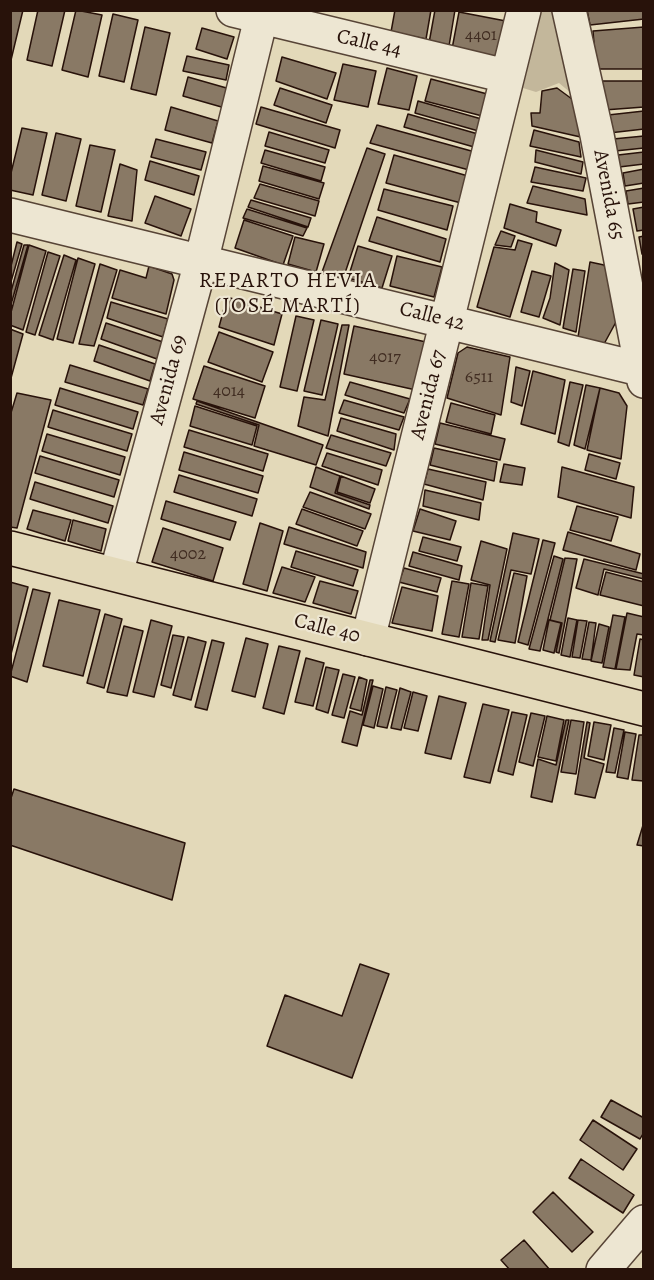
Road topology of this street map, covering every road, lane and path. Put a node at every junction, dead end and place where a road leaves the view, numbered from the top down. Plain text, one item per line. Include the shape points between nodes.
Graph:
1 (524, 10) edge
2 (569, 10) edge
3 (252, 13) edge
4 (506, 76) junction
5 (10, 215) edge
6 (201, 262) junction
7 (447, 320) junction
8 (643, 374) edge
9 (10, 548) edge
10 (116, 574) junction
11 (368, 639) junction
12 (644, 709) edge
13 (644, 1222) edge
14 (603, 1269) edge

1 - 4 street, Avenida 67
2 - 8 street, Avenida 65
3 - 4 street, Calle 44
3 - 6 street, Avenida 69
4 - 7 street, Avenida 67
5 - 6 street, Calle 42
6 - 7 street, Calle 42
6 - 10 street, Avenida 69
7 - 8 street, Calle 42
7 - 11 street, Avenida 67
9 - 10 main road, Calle 40
10 - 11 main road, Calle 40
11 - 12 main road, Calle 40
13 - 14 street

